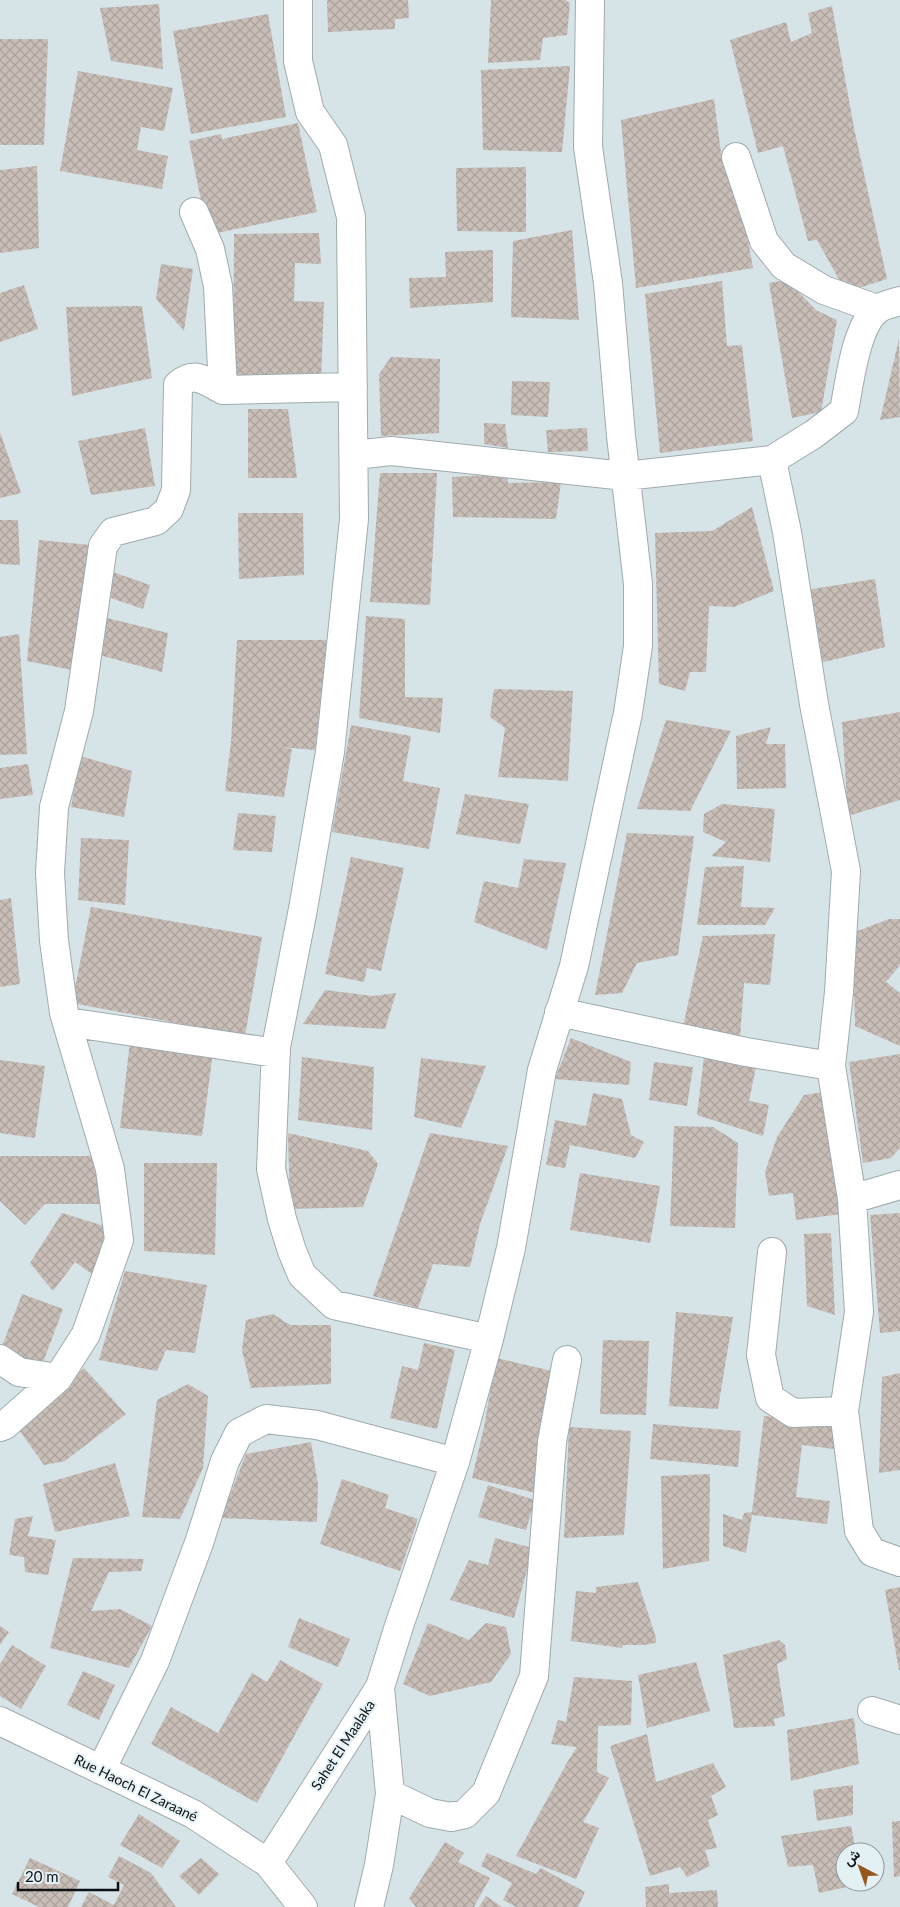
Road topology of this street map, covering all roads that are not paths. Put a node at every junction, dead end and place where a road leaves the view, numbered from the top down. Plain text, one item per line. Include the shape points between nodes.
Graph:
1 (298, 0) edge
2 (590, 0) edge
3 (736, 157) dead end
4 (194, 212) dead end
5 (889, 305) edge
6 (353, 387) junction
7 (223, 390) junction
8 (354, 455) junction
9 (772, 460) junction
10 (625, 476) junction
11 (558, 1012) junction
12 (67, 1022) junction
13 (276, 1052) junction
14 (831, 1066) junction
15 (900, 1185) edge
16 (852, 1198) junction
17 (772, 1252) dead end
18 (489, 1339) junction
19 (0, 1359) edge
20 (567, 1360) dead end
21 (58, 1378) junction
22 (844, 1411) junction
23 (0, 1427) edge
24 (455, 1462) junction
25 (900, 1562) edge
26 (380, 1687) junction
27 (872, 1711) dead end
28 (900, 1720) edge
29 (0, 1721) edge
30 (101, 1770) junction
31 (390, 1794) junction
32 (268, 1863) junction
33 (303, 1907) edge
34 (369, 1907) edge

1 - 6 street via 298,61 310,112 333,145 351,217
2 - 10 street via 588,146 608,283
3 - 5 street via 764,241 784,266 824,290
4 - 7 street via 210,249 218,286
5 - 9 street via 862,328 844,411
6 - 7 street
6 - 8 street
7 - 12 street via 198,377 186,378 178,385 176,490 170,509 156,521 113,532 103,546 79,711 54,807 50,874 54,941
8 - 10 street via 391,451
8 - 13 street via 354,519 330,752
9 - 10 street
9 - 14 street via 846,871
10 - 11 street via 638,584 638,646 628,713 597,864 574,966
11 - 14 street via 746,1052
11 - 18 street via 542,1070 512,1248
12 - 13 street
12 - 21 street via 110,1169 119,1240 86,1334
13 - 18 street via 272,1168 282,1220 302,1275 334,1305
14 - 16 street
15 - 16 street
16 - 22 street via 859,1312
17 - 22 street via 760,1355 770,1398 793,1413
18 - 24 street
19 - 21 street via 19,1372
20 - 31 street via 552,1442 534,1676 486,1793 465,1814 451,1817 430,1813
21 - 23 street
22 - 25 street via 859,1530 872,1552
24 - 26 street
24 - 30 street via 318,1425 266,1419 238,1433 225,1461 155,1661
26 - 31 street, Sahet El Maalaka
26 - 32 street, Sahet El Maalaka
27 - 28 street
29 - 30 street, Rue Haoch El Zaraané
30 - 32 street, Rue Haoch El Zaraané via 193,1814
31 - 34 street, Sahet El Maalaka
32 - 33 street, Rue Haoch El Zaraané

